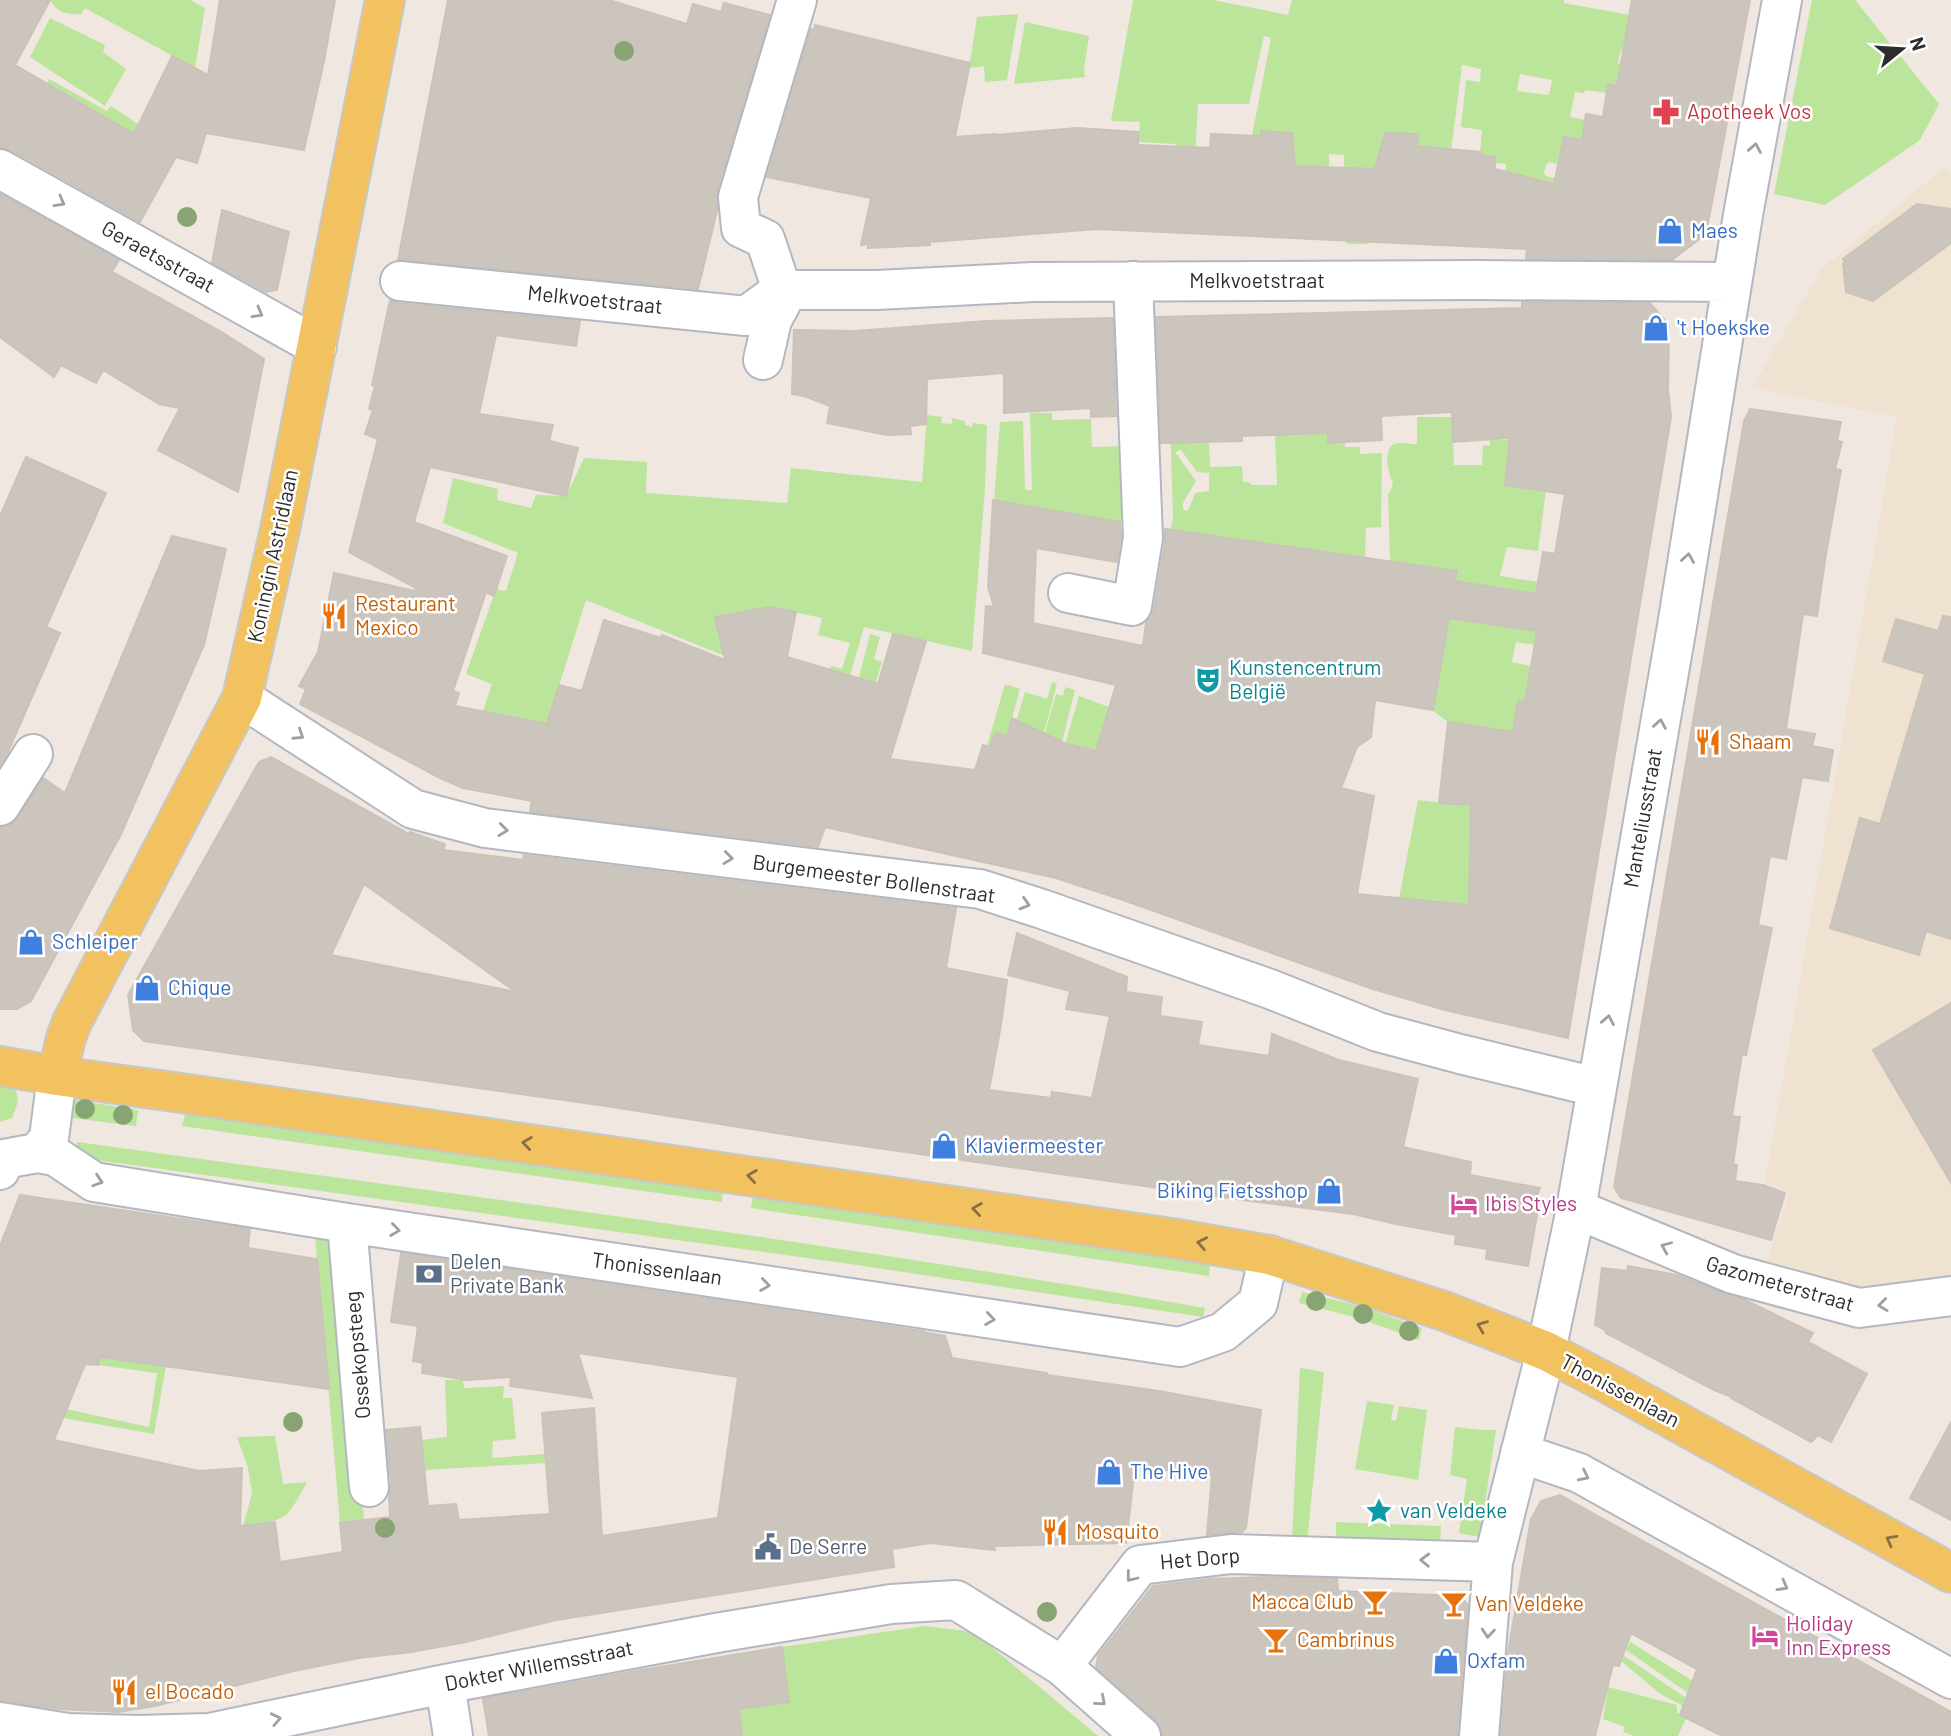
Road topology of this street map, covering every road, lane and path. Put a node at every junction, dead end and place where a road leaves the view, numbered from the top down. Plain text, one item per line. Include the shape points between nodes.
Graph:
1 (386, 0) edge
2 (797, 0) edge
3 (1782, 0) edge
4 (0, 169) edge
5 (400, 281) dead end
6 (1133, 281) junction
7 (1732, 282) junction
8 (785, 290) junction
9 (317, 346) junction
10 (763, 360) dead end
11 (1068, 593) dead end
12 (242, 698) junction
13 (33, 754) dead end
14 (0, 806) edge
15 (0, 1066) edge
16 (57, 1076) junction
17 (1596, 1087) junction
18 (14, 1160) edge
19 (1576, 1209) junction
20 (347, 1223) junction
21 (1269, 1255) junction
22 (1951, 1296) edge
23 (1545, 1351) junction
24 (1520, 1453) junction
25 (369, 1486) dead end
26 (1493, 1562) junction
27 (1951, 1573) edge
28 (1062, 1666) junction
29 (1951, 1679) edge
30 (445, 1684) junction
31 (0, 1722) edge
32 (209, 1735) edge
33 (453, 1736) edge
34 (1141, 1736) edge
35 (1479, 1736) edge

1 - 9 main road, Koningin Astridlaan
2 - 8 street via 738,197 741,228 765,239
7 -> 3 street, Manteliusstraat
4 -> 9 street, Geraetsstraat
5 - 8 street, Melkvoetstraat via 746,316
6 - 7 street, Melkvoetstraat
6 - 8 street, Melkvoetstraat
6 - 11 street via 1143,538 1132,606
17 -> 7 street, Manteliusstraat
8 - 10 street
9 - 12 main road, Koningin Astridlaan
12 - 16 main road, Koningin Astridlaan via 72,1022
12 -> 17 street, Burgemeester Bollenstraat via 413,809 485,828 980,890 1270,989 1378,1032
13 - 14 street
15 - 16 main road, Thonissenlaan
16 - 18 street via 49,1138
21 -> 16 main road, Thonissenlaan
17 - 19 street, Manteliusstraat
18 -> 20 street, Thonissenlaan via 55,1156 94,1182
22 -> 19 street, Gazometerstraat via 1859,1308 1733,1274
19 - 23 street, Manteliusstraat
20 -> 21 street, Thonissenlaan via 1181,1347 1223,1332 1258,1303
20 - 25 street, Ossekopsteeg
23 -> 21 main road, Thonissenlaan via 1444,1311
23 - 24 street
27 -> 23 main road, Thonissenlaan
24 - 26 street
24 -> 29 street via 1579,1473
26 -> 28 street, Het Dorp via 1231,1554 1140,1565
26 -> 35 street
28 - 30 street, Dokter Willemsstraat via 956,1600 891,1604
28 -> 34 street
32 -> 30 street, Dokter Willemsstraat
30 - 33 street
31 - 32 street, Dokter Willemsstraat via 68,1733

